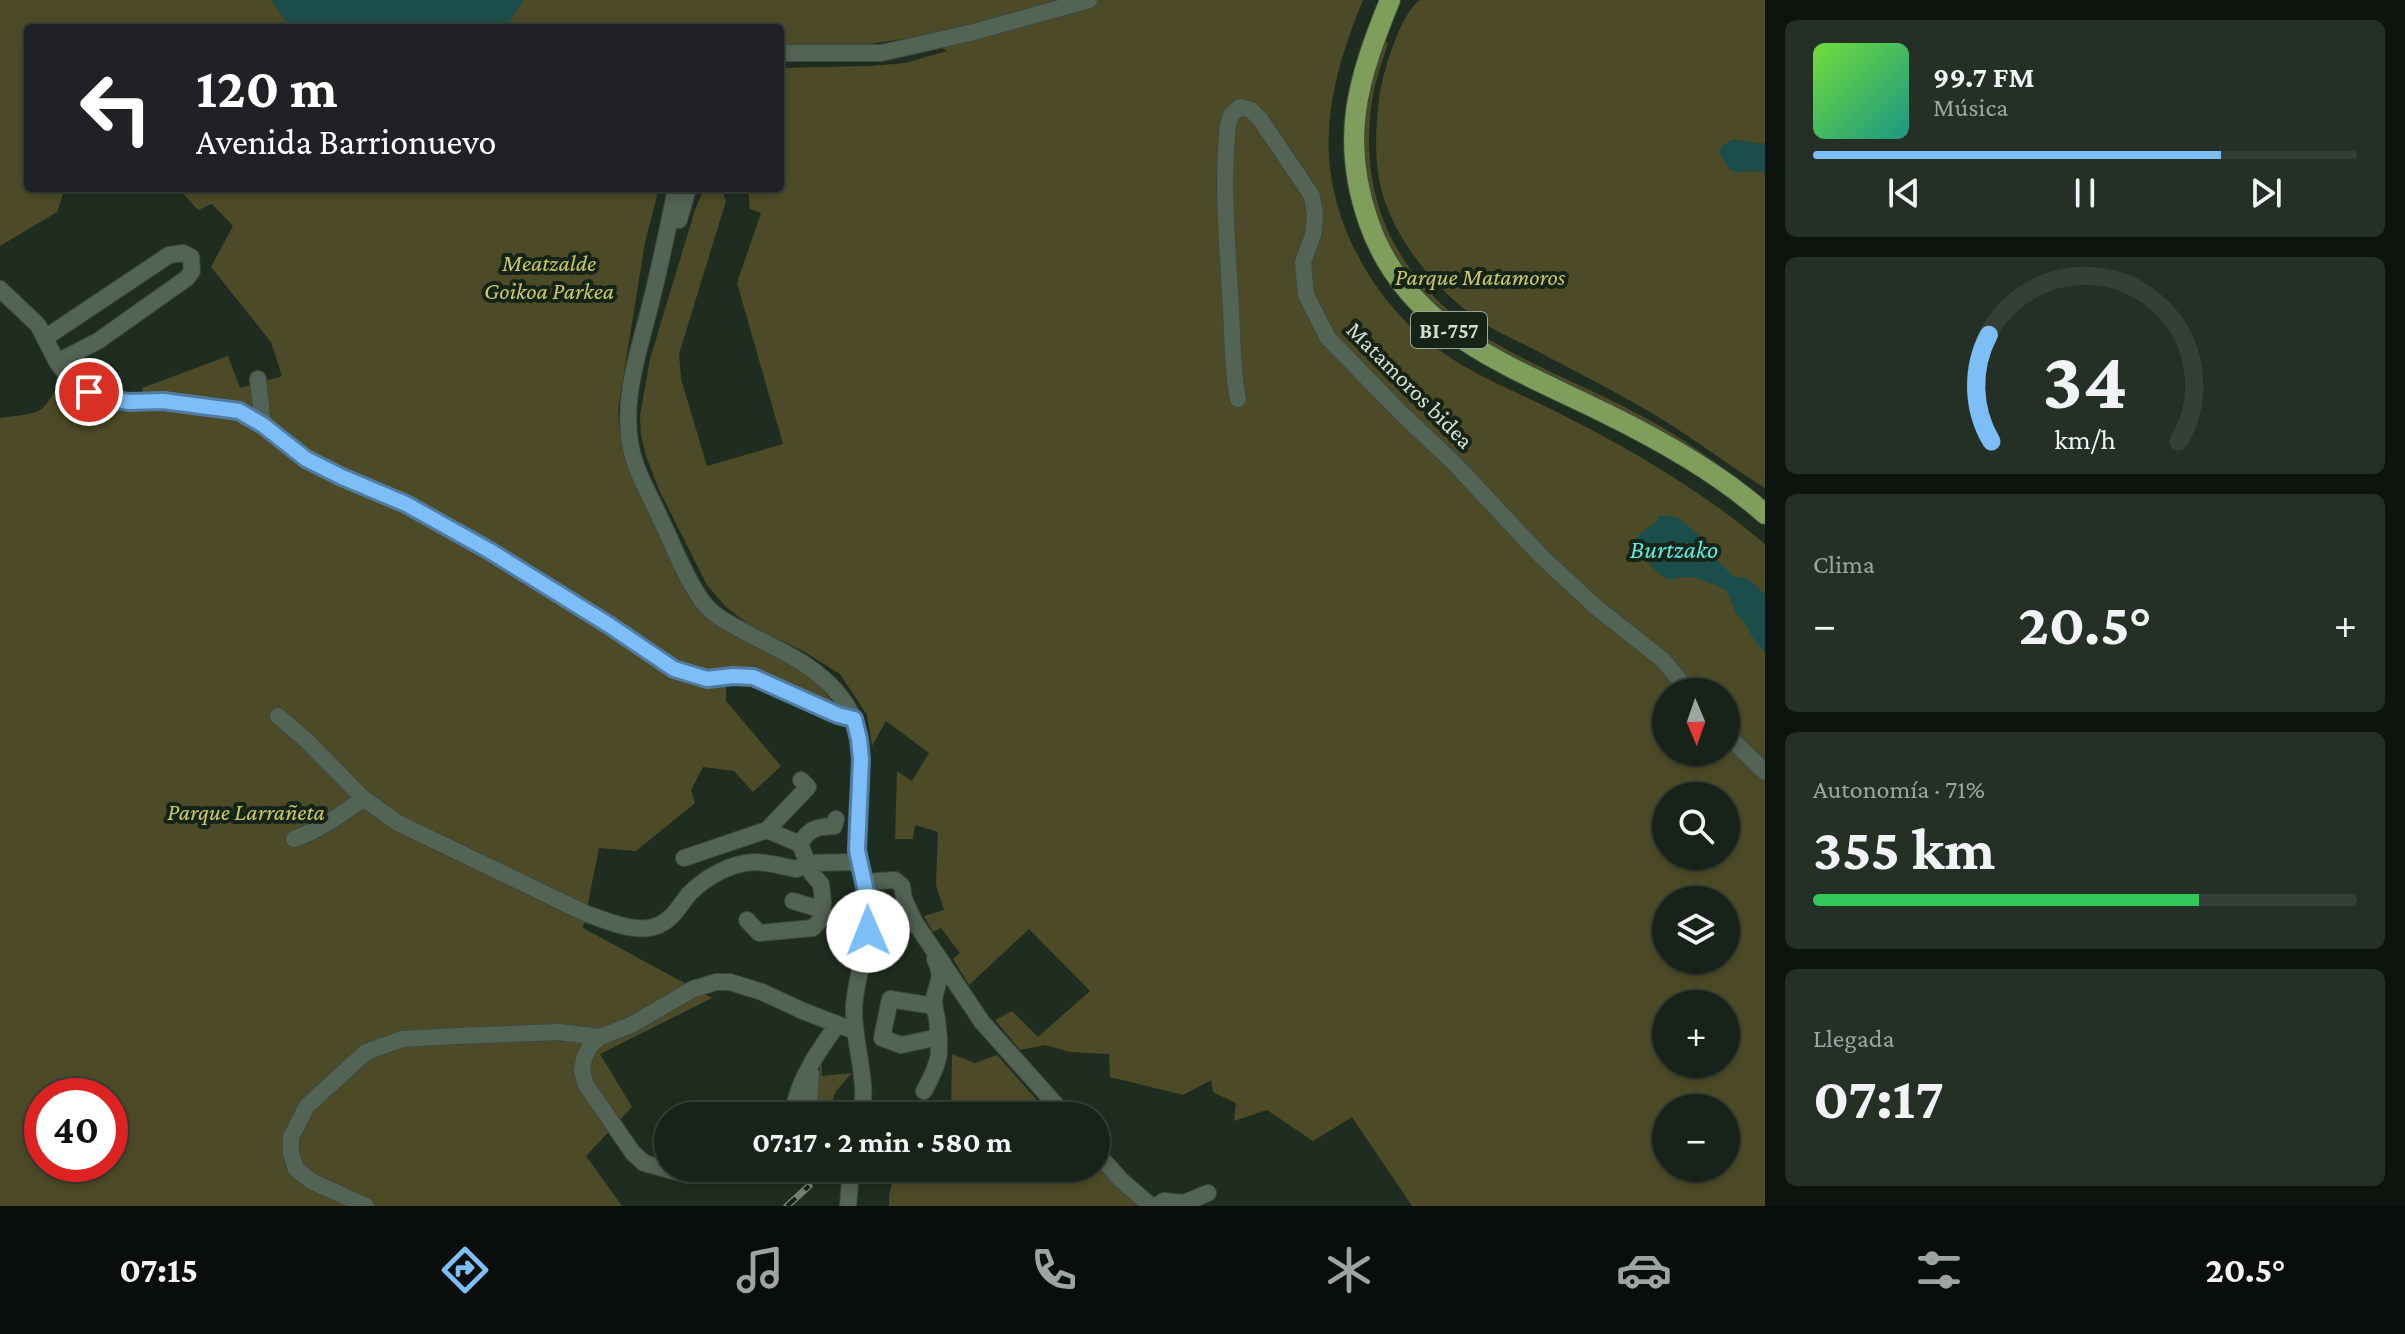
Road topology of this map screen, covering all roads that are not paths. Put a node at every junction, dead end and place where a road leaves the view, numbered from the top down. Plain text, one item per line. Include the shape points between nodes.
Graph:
1 (1089, 0) edge
2 (1390, 0) edge
3 (784, 54) edge
4 (675, 192) edge
5 (687, 192) edge
6 (0, 290) edge
7 (644, 332) junction
8 (45, 338) junction
9 (57, 362) junction
10 (258, 379) dead end
11 (1238, 399) dead end
12 (263, 425) junction
13 (1765, 514) edge
14 (1678, 678) edge
15 (278, 716) dead end
16 (854, 719) junction
17 (1740, 748) edge
18 (1765, 772) edge
19 (801, 780) dead end
20 (363, 798) junction
21 (836, 819) dead end
22 (767, 830) junction
23 (294, 839) dead end
24 (800, 844) junction
25 (718, 846) junction
26 (684, 858) dead end
27 (756, 862) junction
28 (860, 862) junction
29 (807, 863) junction
30 (865, 882) junction
31 (793, 901) dead end
32 (823, 910) junction
33 (747, 920) dead end
34 (937, 953) junction
35 (934, 1006) junction
36 (837, 1025) junction
37 (855, 1031) junction
38 (600, 1037) junction
39 (939, 1037) junction
40 (813, 1060) junction
41 (924, 1091) dead end
42 (795, 1102) edge
43 (808, 1102) edge
44 (862, 1102) edge
45 (1053, 1102) edge
46 (654, 1166) edge
47 (1110, 1168) edge
48 (850, 1182) edge
49 (1208, 1193) dead end
50 (366, 1206) edge
51 (848, 1206) edge
52 (1154, 1206) edge

1 - 3 street via 903,49
2 - 13 main road, BI-757 via 1362,75 1354,152 1360,196 1389,268 1414,300 1466,343 1661,443
4 - 7 street
5 - 7 street
6 - 8 street
7 - 16 street via 630,395 631,449 691,584 725,621 818,672
8 - 9 street
8 - 9 street via 169,255 191,257 187,278 98,341
9 - 12 street via 71,381 105,398 211,406 239,411
10 - 12 street
11 - 14 street, Matamoros bidea via 1232,371 1225,199 1228,125 1240,107 1260,119 1312,196 1313,235 1303,262 1306,295 1328,338 1541,556
12 - 16 street via 306,459 418,510 490,551 674,669 713,679 753,677
15 - 20 street
16 - 28 street via 861,759
17 - 18 street
19 - 22 street via 808,787
20 - 23 street via 319,830
20 - 27 street via 418,834 587,914 631,927 659,925 707,878
21 - 24 street via 834,826 813,828
22 - 24 street
22 - 25 street
24 - 29 street
25 - 26 street
25 - 27 street via 722,854
27 - 29 street via 797,869
28 - 29 street
28 - 30 street
29 - 32 street via 821,884
30 - 34 street via 895,880 902,886 914,921
30 - 37 street via 869,919 854,1006
31 - 32 street
32 - 33 street via 813,928 774,936 759,933
34 - 35 street via 941,982
34 - 45 street via 982,1022
35 - 39 street
35 - 39 street via 890,999 882,1038 901,1045
36 - 37 street
36 - 38 street via 752,988 716,982
36 - 40 street
37 - 44 street
38 - 46 street via 584,1058 586,1085 633,1153
38 - 50 street via 559,1032 430,1037 402,1039 366,1052 307,1106 291,1137 291,1153 296,1169 311,1181
39 - 41 street via 936,1071
40 - 42 street
40 - 43 street
47 - 52 street
48 - 51 street
49 - 52 street via 1184,1203

